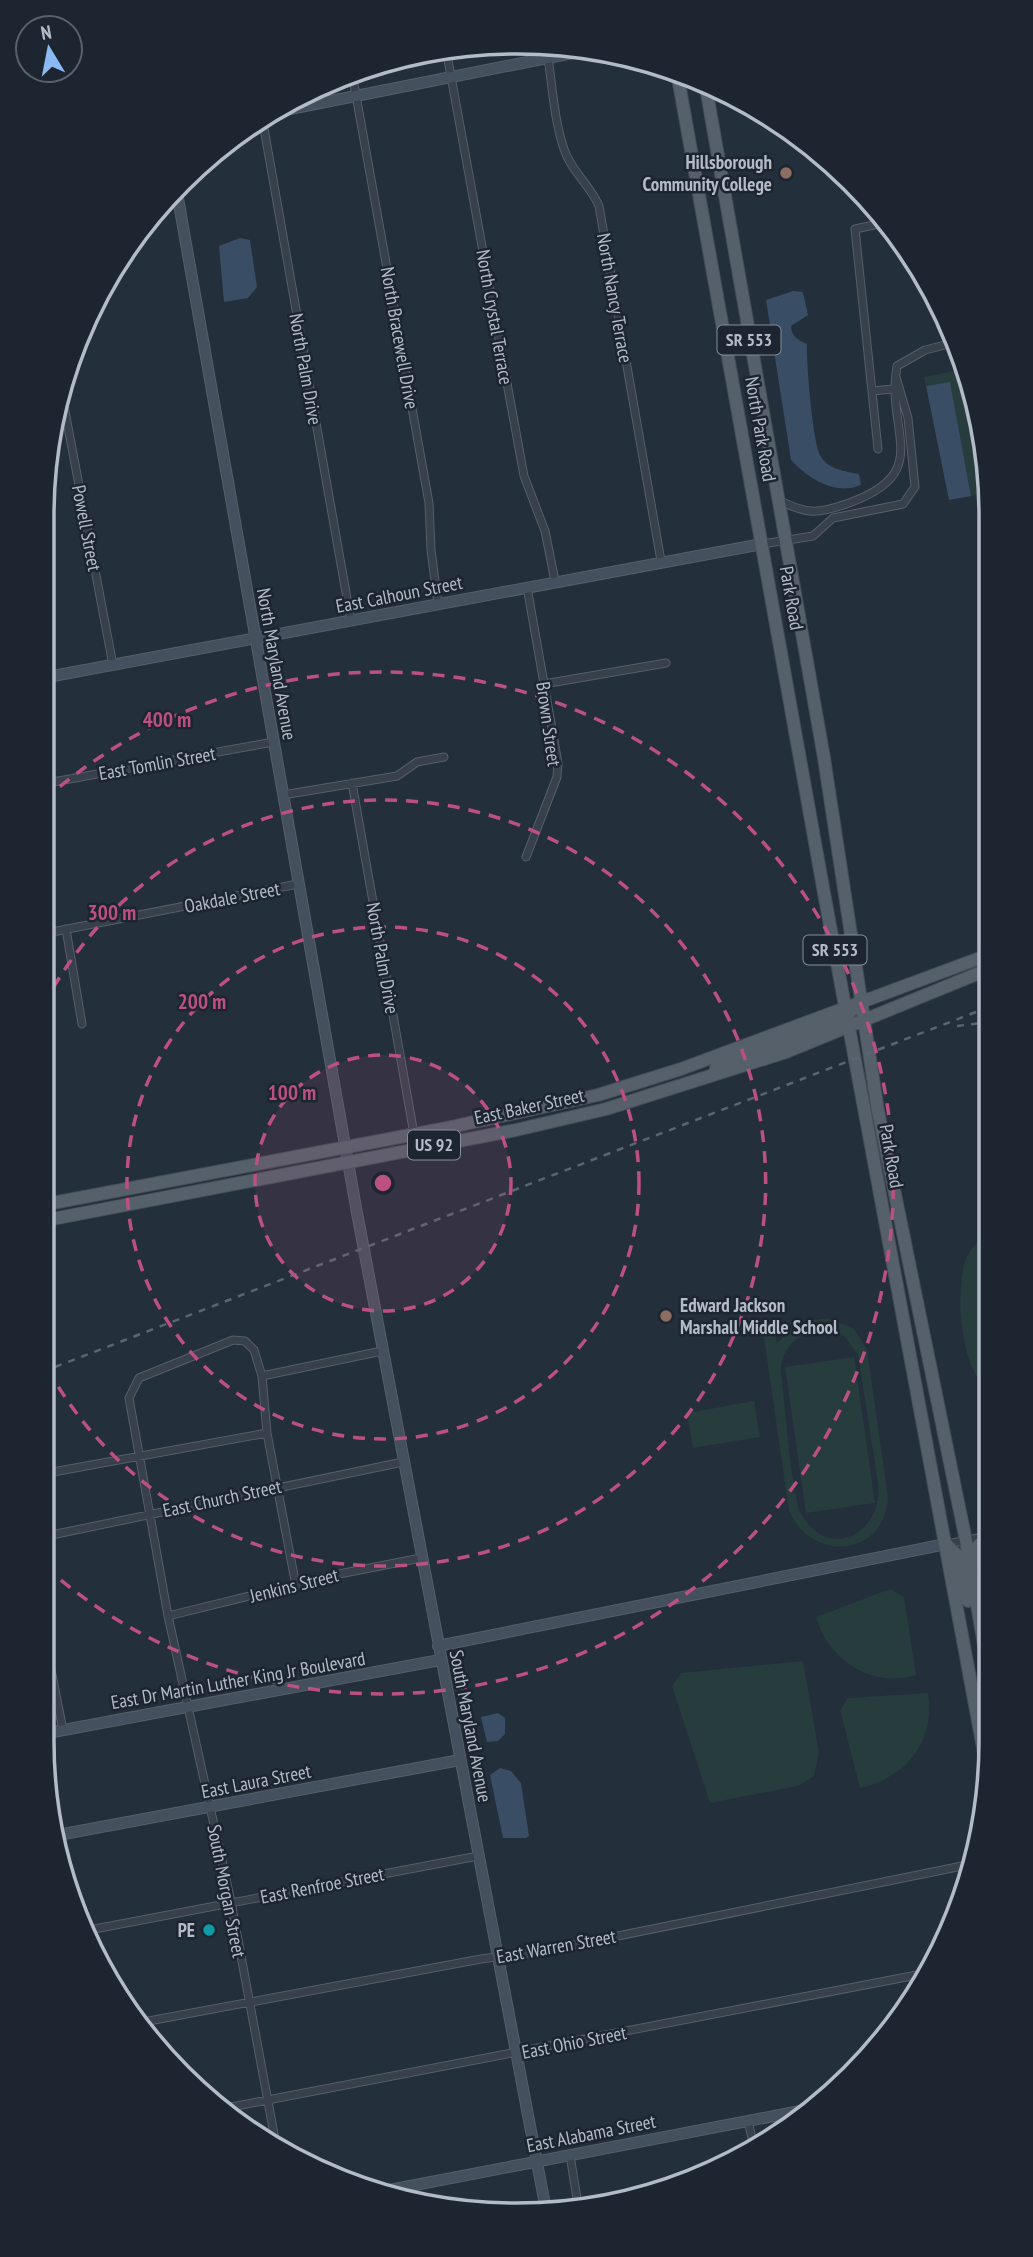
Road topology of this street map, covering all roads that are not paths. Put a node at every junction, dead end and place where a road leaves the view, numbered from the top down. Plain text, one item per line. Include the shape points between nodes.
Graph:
1 (558, 56) edge
2 (548, 58) junction
3 (448, 59) edge
4 (451, 77) junction
5 (354, 84) edge
6 (679, 84) edge
7 (357, 95) junction
8 (707, 96) edge
9 (305, 106) edge
10 (264, 129) edge
11 (178, 202) edge
12 (875, 225) edge
13 (946, 345) edge
14 (896, 375) junction
15 (893, 389) junction
16 (872, 391) junction
17 (66, 415) edge
18 (878, 449) dead end
19 (912, 458) junction
20 (901, 459) junction
21 (874, 494) junction
22 (778, 500) junction
23 (831, 508) junction
24 (881, 510) junction
25 (834, 518) junction
26 (785, 540) junction
27 (762, 544) junction
28 (661, 561) junction
29 (555, 581) junction
30 (527, 587) junction
31 (438, 604) junction
32 (351, 621) junction
33 (256, 639) junction
34 (666, 663) dead end
35 (113, 665) junction
36 (54, 676) edge
37 (544, 684) junction
38 (273, 742) junction
39 (444, 757) dead end
40 (54, 782) edge
41 (352, 783) junction
42 (283, 795) junction
43 (526, 857) dead end
44 (298, 884) junction
45 (66, 929) junction
46 (54, 932) edge
47 (979, 958) edge
48 (979, 973) edge
49 (860, 1001) junction
50 (848, 1016) junction
51 (863, 1021) junction
52 (82, 1024) dead end
53 (414, 1133) junction
54 (347, 1146) junction
55 (347, 1162) junction
56 (223, 1170) junction
57 (226, 1186) junction
58 (80, 1197) junction
59 (54, 1202) edge
60 (83, 1213) junction
61 (54, 1219) edge
62 (382, 1351) junction
63 (262, 1376) junction
64 (921, 1410) junction
65 (267, 1433) junction
66 (140, 1455) junction
67 (403, 1462) junction
68 (54, 1472) edge
69 (276, 1487) junction
70 (151, 1513) junction
71 (54, 1534) edge
72 (979, 1538) edge
73 (966, 1541) junction
74 (946, 1544) junction
75 (979, 1545) edge
76 (421, 1558) junction
77 (979, 1578) edge
78 (296, 1586) junction
79 (168, 1616) junction
80 (979, 1618) edge
81 (979, 1644) edge
82 (438, 1646) junction
83 (440, 1660) junction
84 (54, 1685) edge
85 (187, 1707) junction
86 (979, 1725) edge
87 (63, 1730) junction
88 (54, 1732) edge
89 (460, 1760) junction
90 (210, 1807) junction
91 (64, 1834) edge
92 (478, 1856) junction
93 (961, 1866) edge
94 (230, 1902) junction
95 (95, 1929) edge
96 (498, 1956) junction
97 (914, 1977) edge
98 (249, 2001) junction
99 (149, 2021) edge
100 (516, 2053) junction
101 (268, 2099) junction
102 (234, 2106) edge
103 (791, 2112) edge
104 (748, 2121) junction
105 (275, 2135) edge
106 (752, 2138) edge
107 (570, 2155) junction
108 (537, 2161) junction
109 (400, 2188) edge
110 (577, 2199) edge
111 (545, 2202) edge

1 - 2 street
2 - 4 street
2 - 28 street, North Nancy Terrace via 564,149 599,205
3 - 4 street, North Crystal Terrace
4 - 7 street
4 - 29 street, North Crystal Terrace via 524,476 545,531
5 - 7 street, North Bracewell Drive
6 - 27 main road, North Park Road / SR 553
7 - 9 street
7 - 31 street, North Bracewell Drive via 429,503
8 - 22 main road, North Park Road / SR 553
10 - 32 street, North Palm Drive
11 - 33 street, North Maryland Avenue
12 - 16 street via 855,229
13 - 14 street via 908,357 897,366
14 - 15 street
14 - 19 street via 908,418
15 - 16 street
15 - 20 street
16 - 18 street
17 - 35 street, Powell Street
19 - 20 street
19 - 24 street via 915,487 903,504
20 - 21 street via 897,474
21 - 23 street
21 - 24 street
22 - 23 street via 804,513
22 - 26 main road, North Park Road / SR 553
23 - 25 street
24 - 25 street
25 - 26 street via 813,536
26 - 27 street
26 - 49 main road, Park Road / SR 553
27 - 28 street, East Calhoun Street
27 - 50 main road, Park Road / SR 553
28 - 29 street, East Calhoun Street
29 - 30 street, East Calhoun Street
30 - 31 street, East Calhoun Street
30 - 37 street, Brown Street
31 - 32 street, East Calhoun Street
32 - 33 street, East Calhoun Street
33 - 35 street, East Calhoun Street
33 - 38 street, North Maryland Avenue
34 - 37 street
35 - 36 street, East Calhoun Street
37 - 43 street, Brown Street via 558,770
38 - 40 street, East Tomlin Street
38 - 42 street, North Maryland Avenue
39 - 41 street via 416,762 397,776
41 - 42 street
41 - 53 street, North Palm Drive
42 - 44 street, North Maryland Avenue
44 - 45 street, Oakdale Street
44 - 54 street, North Maryland Avenue
45 - 46 street, Oakdale Street
45 - 52 street
47 - 49 main road, US 92
48 - 51 main road, US 92
49 - 50 main road, US 92
49 - 51 main road, Park Road / SR 553
50 - 51 main road, US 92
50 - 53 main road, East Baker Street / US 92 via 562,1104
50 - 55 main road, East Baker Street / US 92 via 745,1066 641,1099 567,1119
50 - 64 main road, Park Road
51 - 73 main road, Park Road
53 - 54 main road, East Baker Street / US 92
54 - 55 street, North Maryland Avenue
54 - 56 main road, East Baker Street / US 92
55 - 57 main road, East Baker Street / US 92
55 - 62 street, South Maryland Avenue
56 - 57 street
56 - 58 main road, East Baker Street / US 92
57 - 60 main road, East Baker Street / US 92
58 - 59 main road, East Baker Street / US 92
58 - 60 street
60 - 61 main road, East Baker Street / US 92
62 - 63 street
62 - 67 street, South Maryland Avenue
63 - 65 street
63 - 66 street, South Morgan Street via 254,1350 245,1341 233,1340 139,1378 129,1398
64 - 73 main road via 929,1422 948,1520
64 - 74 main road, Park Road
65 - 66 street
65 - 69 street
66 - 68 street
66 - 70 street, South Morgan Street
67 - 69 street, East Church Street
67 - 76 street, South Maryland Avenue
69 - 70 street, East Church Street
69 - 78 street
70 - 71 street, East Church Street
70 - 79 street, South Morgan Street
72 - 73 street
73 - 74 street
73 - 80 main road, Park Road
74 - 81 main road via 961,1567
74 - 82 street
74 - 86 main road, Park Road
75 - 77 main road via 975,1549
76 - 78 street, Jenkins Street
76 - 82 street, South Maryland Avenue
78 - 79 street, Jenkins Street
79 - 85 street, South Morgan Street
82 - 83 street, South Maryland Avenue
83 - 85 street, East Dr Martin Luther King Jr Boulevard
83 - 89 street, South Maryland Avenue
84 - 87 street
85 - 87 street, East Dr Martin Luther King Jr Boulevard
85 - 90 street, South Morgan Street
87 - 88 street, East Dr Martin Luther King Jr Boulevard
89 - 90 street, East Laura Street
89 - 92 street, South Maryland Avenue
90 - 91 street, East Laura Street
90 - 94 street, South Morgan Street
92 - 94 street, East Renfroe Street
92 - 96 street, South Maryland Avenue
93 - 96 street, East Warren Street via 563,1947
94 - 95 street, East Renfroe Street
94 - 98 street, South Morgan Street
96 - 98 street, East Warren Street
96 - 100 street, South Maryland Avenue
97 - 100 street, East Ohio Street
98 - 99 street, East Warren Street
98 - 101 street, South Morgan Street
100 - 101 street, East Ohio Street
100 - 108 street, South Maryland Avenue
101 - 102 street, East Ohio Street
101 - 105 street, South Morgan Street
103 - 104 street, East Alabama Street
104 - 106 street
104 - 107 street, East Alabama Street
107 - 108 street, East Alabama Street
107 - 110 street
108 - 109 street, East Alabama Street
108 - 111 street, South Maryland Avenue

